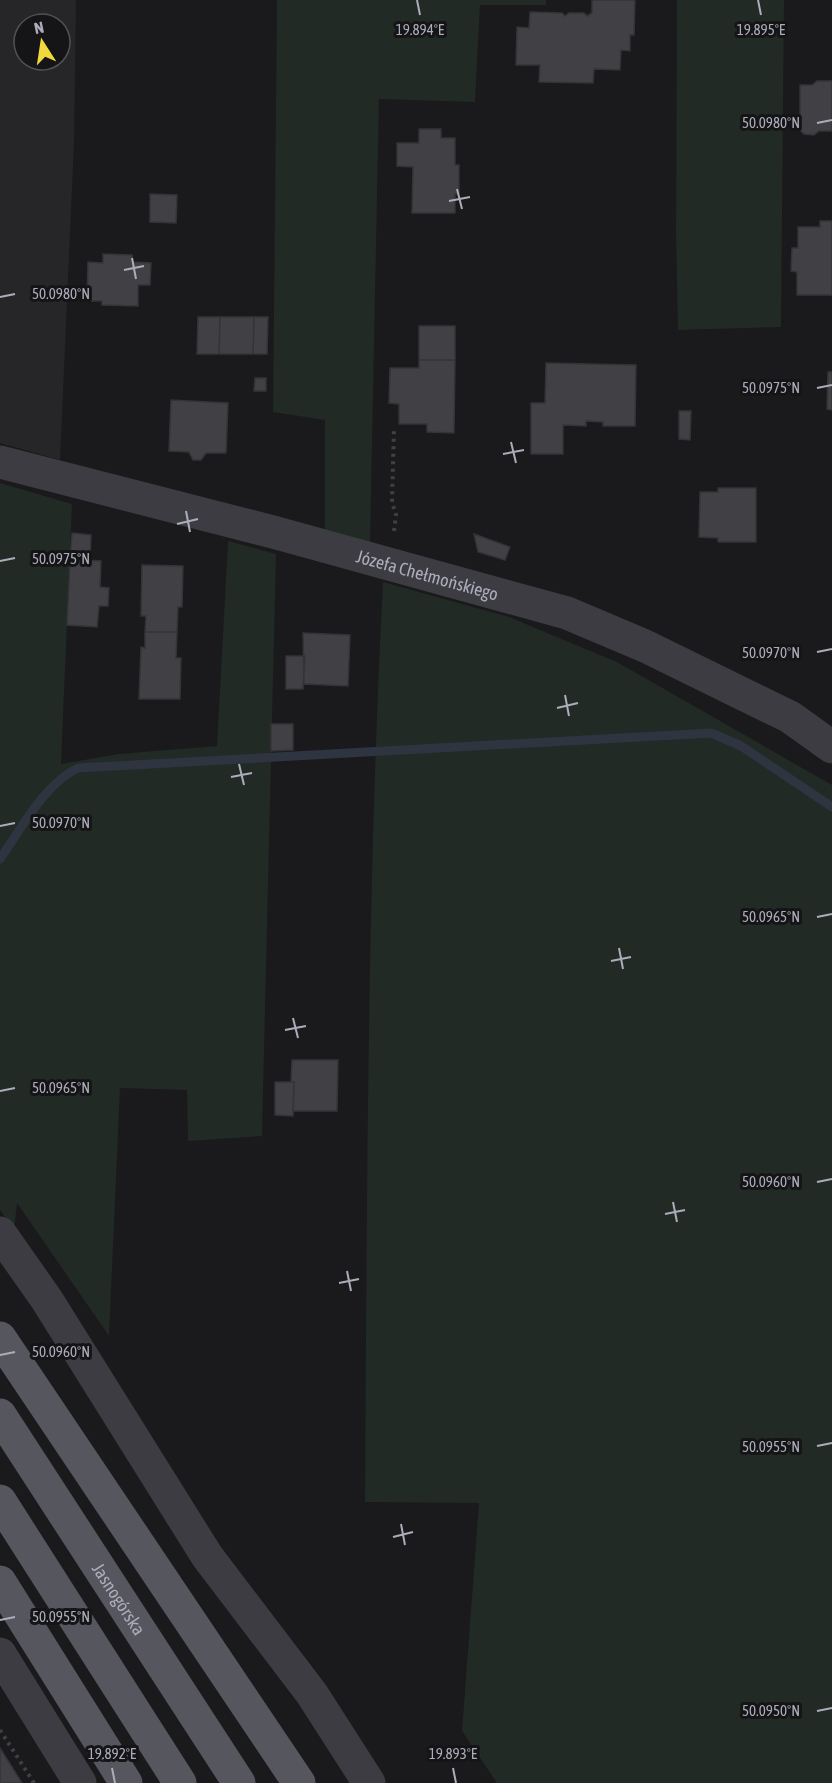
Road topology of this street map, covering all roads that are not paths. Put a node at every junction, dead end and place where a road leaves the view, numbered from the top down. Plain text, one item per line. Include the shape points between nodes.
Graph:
1 (0, 462) edge
2 (832, 747) edge
3 (0, 1233) edge
4 (0, 1338) edge
5 (0, 1415) edge
6 (0, 1502) edge
7 (0, 1582) edge
8 (0, 1654) edge
9 (80, 1783) edge
10 (126, 1783) edge
11 (180, 1783) edge
12 (239, 1783) edge
13 (299, 1783) edge
14 (369, 1783) edge

1 - 2 street, Józefa Chełmońskiego via 567,613 645,646 790,717
3 - 14 street via 47,1300 207,1557 312,1695
4 - 13 main road
5 - 12 main road, Jasnogórska
6 - 11 main road
7 - 10 main road
8 - 9 street

